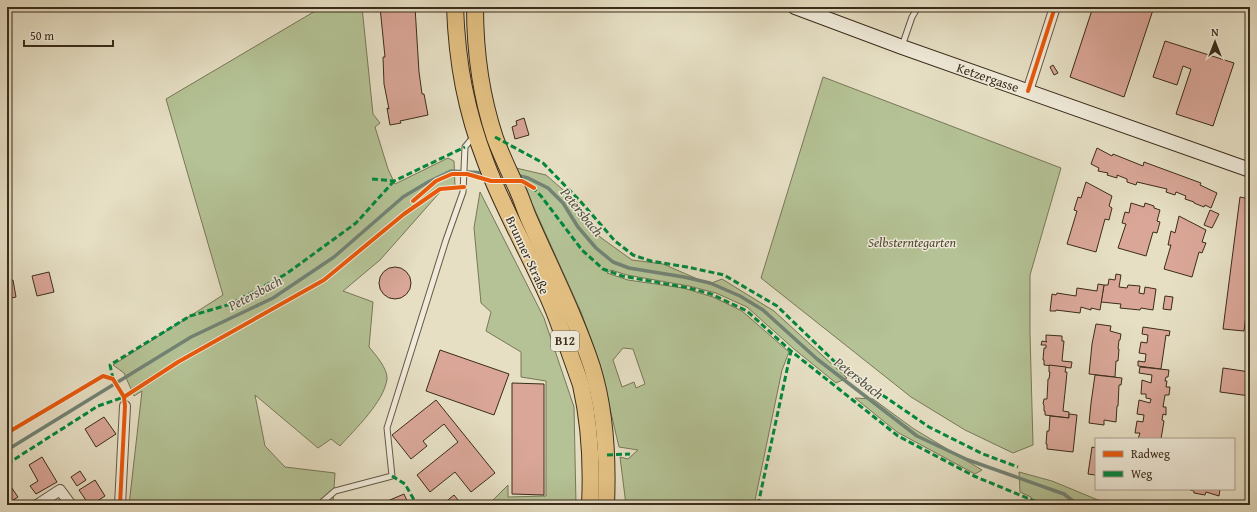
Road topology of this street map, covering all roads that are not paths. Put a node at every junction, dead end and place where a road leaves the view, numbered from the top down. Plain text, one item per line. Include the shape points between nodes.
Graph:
1 (455, 7) edge
2 (475, 7) edge
3 (795, 7) edge
4 (918, 7) edge
5 (1055, 7) edge
6 (902, 47) junction
7 (1028, 91) junction
8 (476, 134) junction
9 (1250, 170) edge
10 (125, 406) dead end
11 (37, 505) edge
12 (70, 505) edge
13 (120, 505) edge
14 (319, 505) edge
15 (590, 505) edge
16 (606, 505) edge

1 - 8 main road, Brunner Straße / B12 via 460,72
2 - 16 main road, Brunner Straße / B12 via 477,54 482,88 495,137 528,218 568,302 592,368 605,427 608,467
3 - 6 main road, Ketzergasse
4 - 6 lane
5 - 7 street
6 - 7 main road, Ketzergasse
7 - 9 main road, Ketzergasse
8 - 14 lane via 465,147 463,192 387,428 392,476 335,490
8 - 15 main road, Brunner Straße / B12 via 486,164 554,311 580,384 591,450
10 - 13 street
11 - 12 street via 60,490

